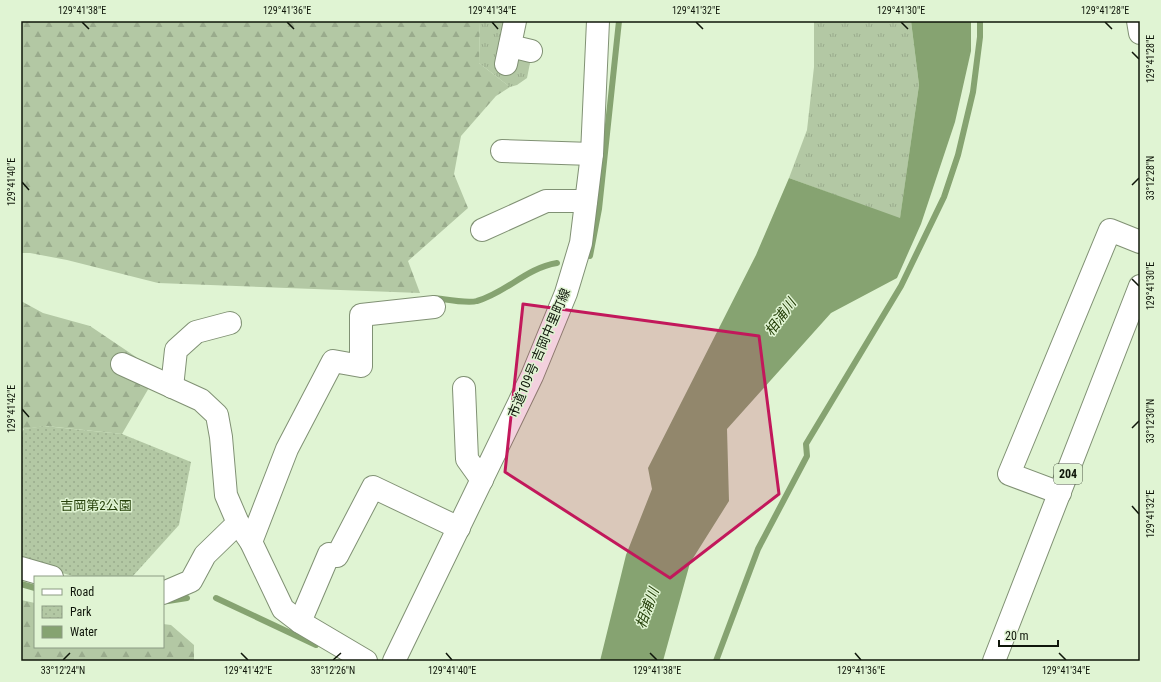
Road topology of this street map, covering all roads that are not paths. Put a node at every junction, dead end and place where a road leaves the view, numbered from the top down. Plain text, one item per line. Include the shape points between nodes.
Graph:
1 (515, 21) edge
2 (598, 21) edge
3 (1138, 21) edge
4 (1140, 33) edge
5 (516, 53) dead end
6 (502, 151) dead end
7 (592, 154) junction
8 (586, 201) junction
9 (482, 230) dead end
10 (1140, 242) edge
11 (1140, 286) edge
12 (434, 307) dead end
13 (230, 323) dead end
14 (122, 364) dead end
15 (172, 387) junction
16 (464, 388) dead end
17 (482, 480) junction
18 (1060, 493) junction
19 (238, 523) junction
20 (459, 528) junction
21 (251, 542) junction
22 (21, 568) edge
23 (49, 576) edge
24 (164, 593) edge
25 (300, 622) junction
26 (366, 661) edge
27 (394, 661) edge
28 (994, 661) edge

1 - 5 main road
2 - 7 main road, 市道109号 吉岡中里町線
3 - 4 main road
6 - 7 main road
7 - 8 main road, 市道109号 吉岡中里町線
8 - 9 main road via 546,201
8 - 17 main road, 市道109号 吉岡中里町線 via 581,243 566,293 532,376
10 - 18 main road via 1110,230 1009,474
11 - 18 main road, 204
12 - 21 main road via 361,315 361,366 333,361 287,450
13 - 15 main road via 196,332 176,350
14 - 15 main road
15 - 19 main road via 201,400 217,415 226,495
16 - 17 main road via 467,459
17 - 20 main road, 市道109号 吉岡中里町線
18 - 28 main road, 204
19 - 21 main road
19 - 24 main road via 205,555 191,581
20 - 25 main road via 373,487 337,556 329,554
20 - 27 main road, 市道109号 吉岡中里町線
21 - 25 main road via 283,609
22 - 23 main road
25 - 26 main road

